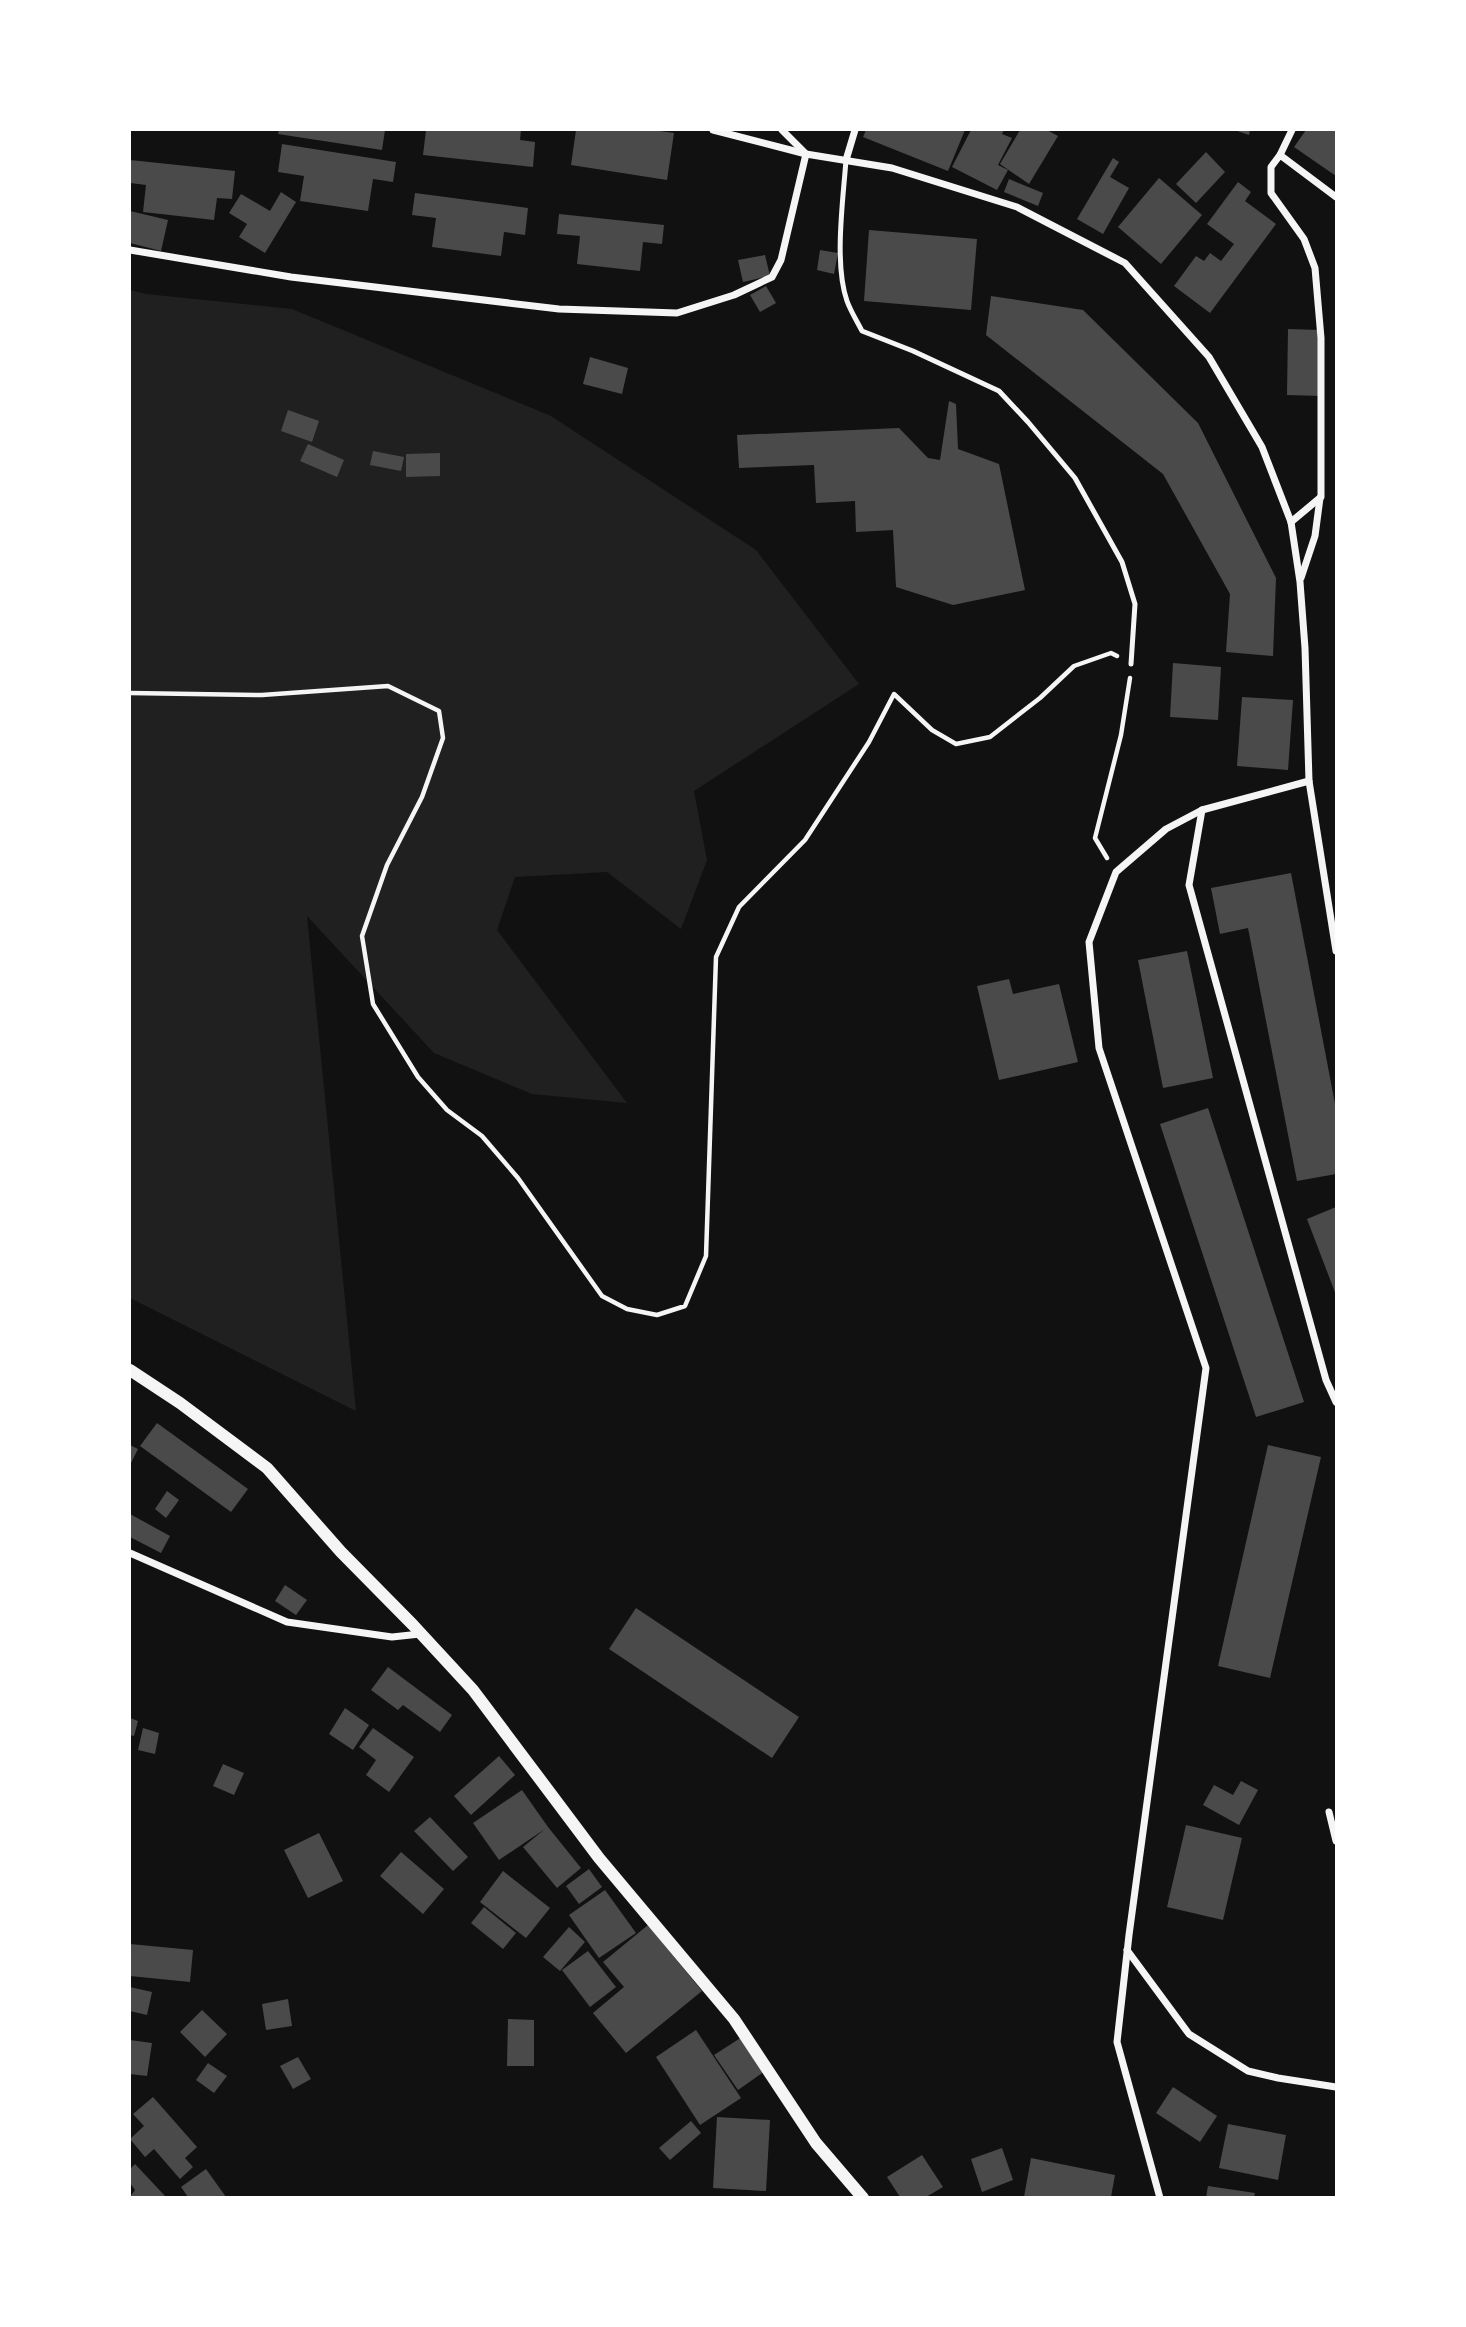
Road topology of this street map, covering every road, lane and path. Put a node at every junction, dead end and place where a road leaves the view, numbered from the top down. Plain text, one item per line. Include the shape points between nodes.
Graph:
1 (713, 130) edge
2 (782, 130) edge
3 (855, 130) edge
4 (1292, 130) edge
5 (806, 154) junction
6 (1280, 155) junction
7 (846, 160) junction
8 (1336, 197) edge
9 (130, 250) edge
10 (1321, 497) junction
11 (1291, 522) junction
12 (1300, 582) junction
13 (1131, 664) junction
14 (130, 693) edge
15 (1310, 781) junction
16 (1202, 810) junction
17 (1116, 872) junction
18 (1336, 951) edge
19 (130, 1370) edge
20 (1336, 1402) edge
21 (130, 1553) edge
22 (421, 1634) junction
23 (1329, 1812) dead end
24 (1336, 1841) edge
25 (1127, 1950) junction
26 (1336, 2087) edge
27 (863, 2197) edge
28 (1160, 2197) edge

1 - 5 street
2 - 5 street
3 - 7 street
4 - 6 street
5 - 7 street
5 - 9 street via 781,260 772,277 677,313 559,309 291,277
6 - 8 street
6 - 10 street via 1271,167 1271,193 1304,239 1315,268 1321,338
7 - 11 street via 892,168 1017,207 1125,263 1209,357 1262,447
7 - 13 lane via 842,273 847,301 862,331 999,391 1075,478 1122,562 1132,594
10 - 11 street
10 - 12 street via 1315,536
11 - 12 street
12 - 15 street
13 - 14 path via 1111,653 1074,666 990,737 956,744 932,730 894,694 869,742 805,840 739,907 716,957 706,1256 685,1306 657,1315 627,1309 602,1296 518,1178 482,1136 447,1110 418,1077 373,1004 362,936 387,865 422,797 443,738 439,711 388,686 262,695
13 - 17 path via 1121,735 1095,838
15 - 16 street
15 - 18 street
16 - 17 street via 1166,829
16 - 20 street via 1189,886 1326,1380
17 - 25 street via 1089,942 1099,1048 1206,1368
19 - 22 street via 267,1468
21 - 22 street via 287,1622 392,1637
22 - 27 street via 472,1690 599,1858 734,2019 816,2143
23 - 24 street
25 - 26 street via 1189,2034 1248,2071
25 - 28 street via 1117,2042

